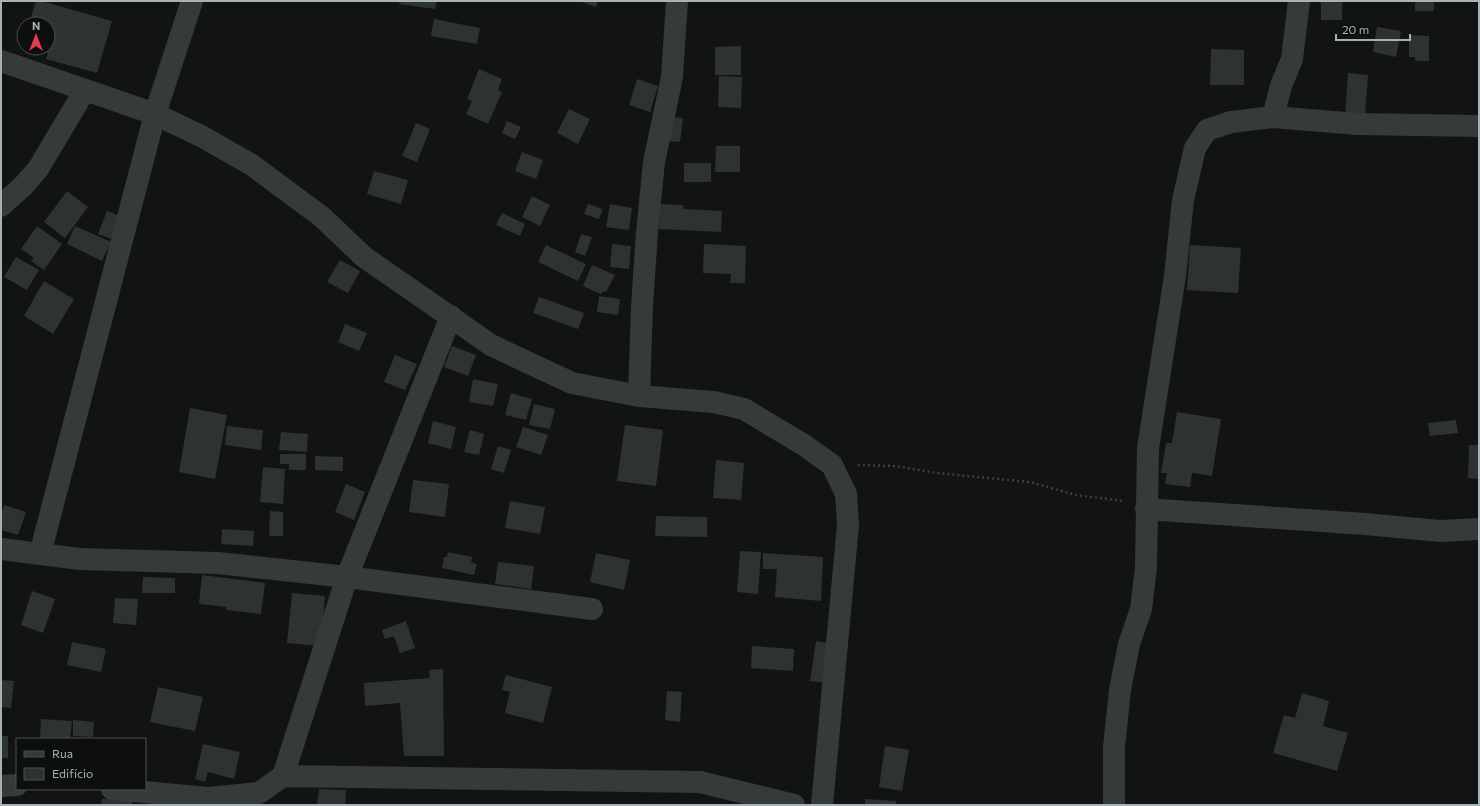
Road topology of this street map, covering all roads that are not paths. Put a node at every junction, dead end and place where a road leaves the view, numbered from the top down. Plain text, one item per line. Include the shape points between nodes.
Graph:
1 (192, 1) edge
2 (677, 1) edge
3 (1299, 1) edge
4 (1, 61) edge
5 (85, 90) junction
6 (155, 114) junction
7 (1273, 117) junction
8 (1479, 126) edge
9 (1, 206) edge
10 (451, 316) junction
11 (639, 396) junction
12 (1146, 510) junction
13 (1479, 529) edge
14 (1, 549) edge
15 (40, 554) junction
16 (347, 577) junction
17 (592, 609) dead end
18 (283, 776) junction
19 (16, 785) edge
20 (1, 786) edge
21 (123, 790) edge
22 (794, 805) edge
23 (822, 805) edge
24 (1114, 805) edge

1 - 6 street
2 - 11 street via 672,78 654,162 647,232
3 - 7 street via 1292,59 1281,86
4 - 5 street
5 - 6 street
5 - 9 street via 38,169
6 - 10 street via 252,165 322,217 364,257
6 - 15 street
7 - 8 street via 1358,124
7 - 12 street via 1232,122 1207,130 1195,148 1184,200 1175,276 1148,448
10 - 11 street via 491,345 572,383
10 - 16 street
11 - 23 street via 714,402 744,408 832,465 846,494 848,525
12 - 13 street via 1440,531
12 - 24 street via 1146,568 1141,609 1129,644 1119,697 1114,747
14 - 15 street
15 - 16 street via 80,559 218,563
16 - 17 street
16 - 18 street
18 - 21 street via 259,793 208,798
18 - 22 street via 700,782
19 - 20 street

